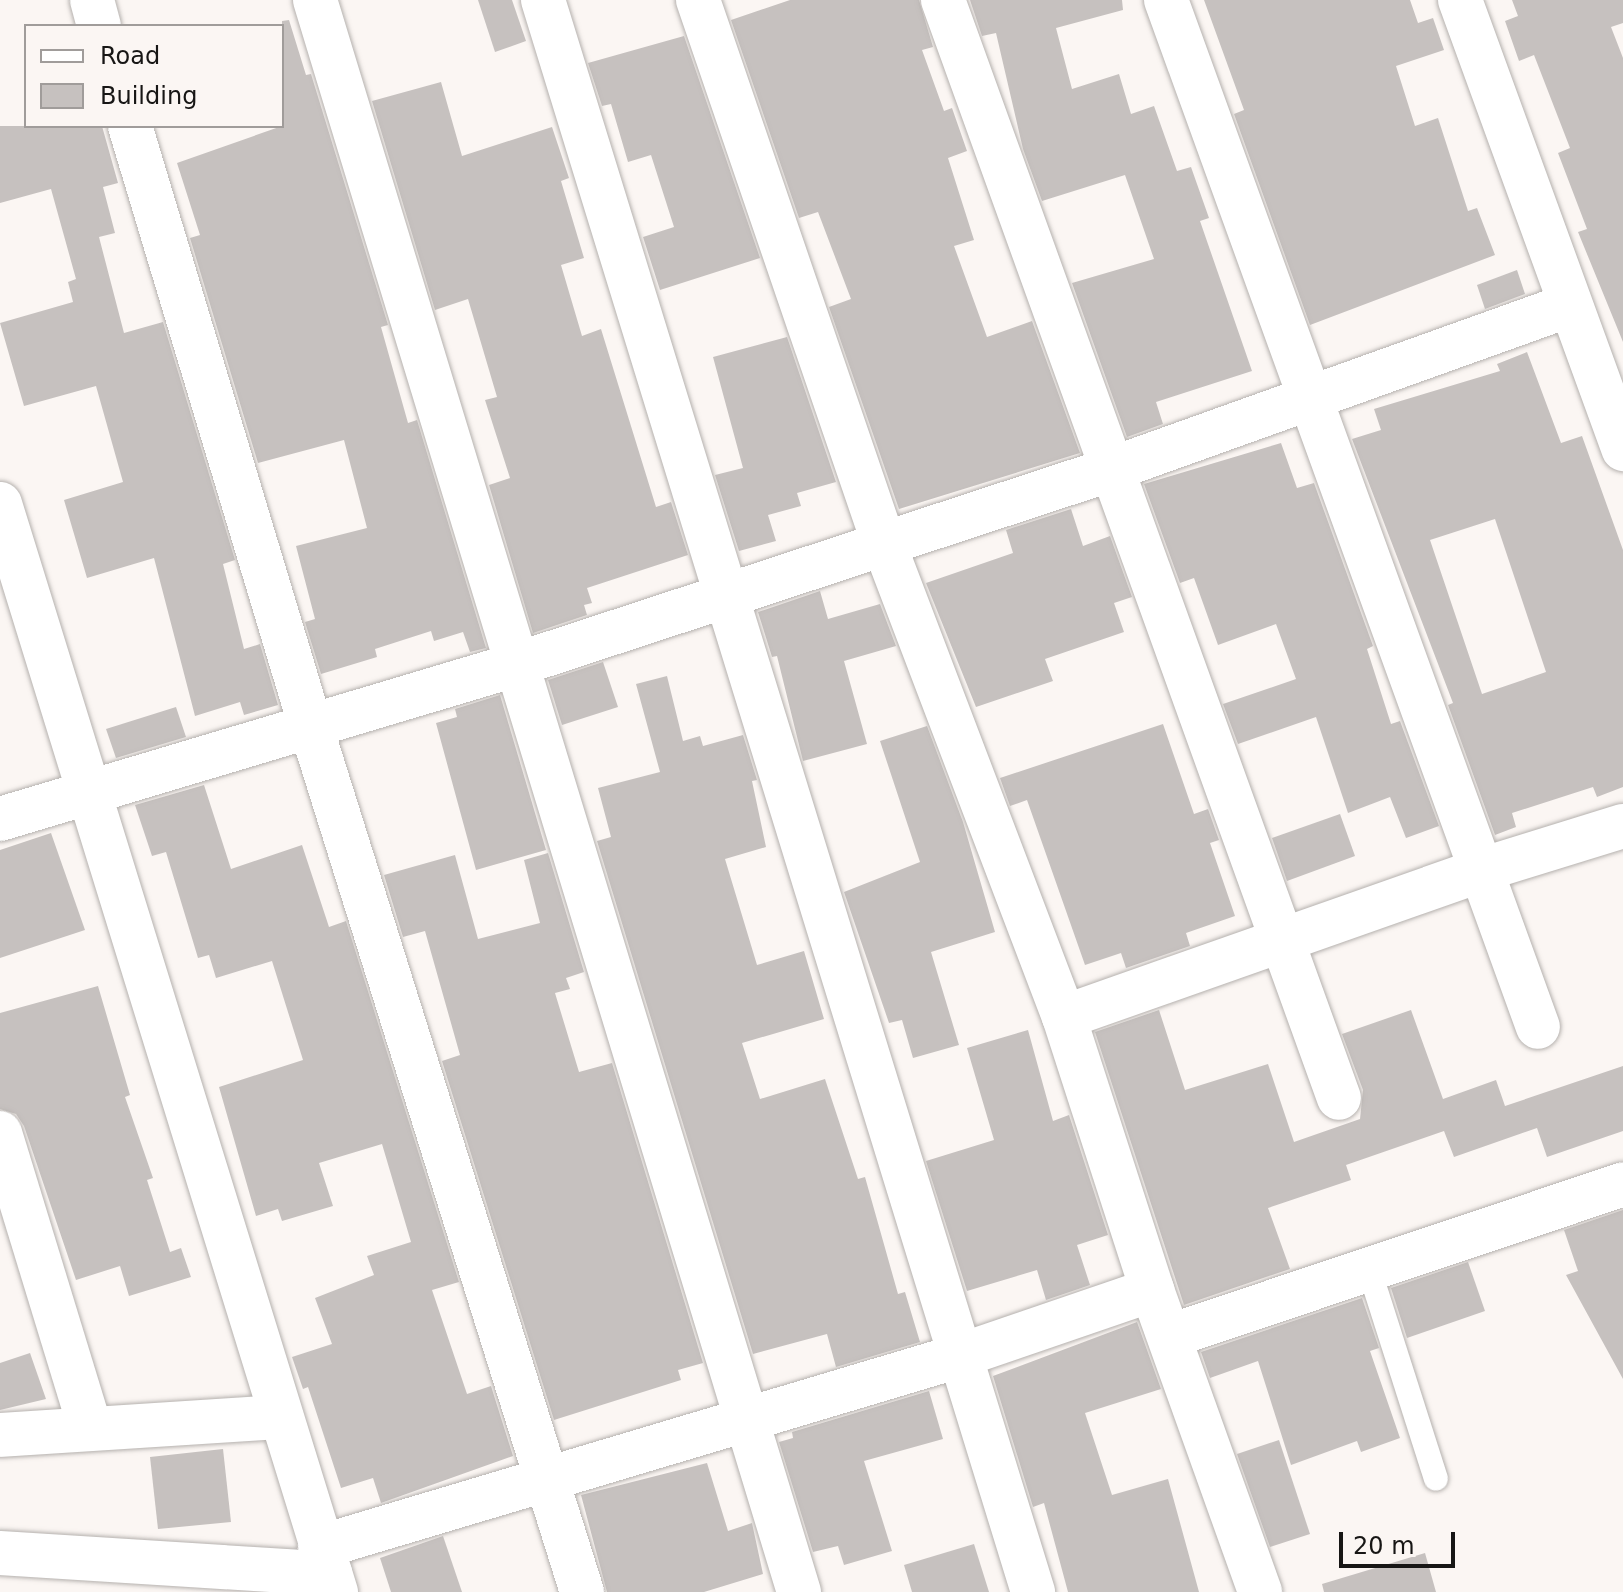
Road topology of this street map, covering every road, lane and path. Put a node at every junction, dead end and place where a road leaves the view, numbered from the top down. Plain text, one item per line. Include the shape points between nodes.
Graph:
1 (92, 0) edge
2 (315, 0) edge
3 (543, 0) edge
4 (698, 0) edge
5 (943, 0) edge
6 (1166, 0) edge
7 (1460, 0) edge
8 (98, 24) edge
9 (131, 128) edge
10 (1569, 305) junction
11 (1307, 397) junction
12 (1618, 422) edge
13 (1109, 470) junction
14 (0, 504) edge
15 (884, 544) junction
16 (726, 596) junction
17 (515, 665) junction
18 (310, 724) junction
19 (87, 790) junction
20 (0, 819) edge
21 (1623, 826) edge
22 (1484, 869) junction
23 (1281, 939) junction
24 (1064, 1017) junction
25 (1538, 1027) dead end
26 (1339, 1098) dead end
27 (0, 1133) edge
28 (1623, 1184) edge
29 (1369, 1269) junction
30 (1152, 1290) junction
31 (1170, 1336) junction
32 (959, 1356) junction
33 (280, 1417) junction
34 (745, 1417) junction
35 (90, 1428) junction
36 (0, 1435) edge
37 (1436, 1479) dead end
38 (548, 1480) junction
39 (0, 1553) edge
40 (329, 1571) edge
41 (142, 1578) edge
42 (582, 1592) edge
43 (799, 1592) edge
44 (1033, 1592) edge
45 (1260, 1592) edge

1 - 8 street
2 - 17 street
3 - 16 street
4 - 15 street
5 - 13 street
6 - 11 street
7 - 10 street
9 - 18 street
10 - 11 street
10 - 12 street
11 - 13 street
11 - 22 street
13 - 15 street
13 - 23 street
14 - 19 street
15 - 16 street
15 - 24 street
16 - 17 street
16 - 32 street
17 - 18 street
17 - 34 street
18 - 19 street
18 - 38 street
19 - 20 street
19 - 33 street
21 - 22 street
22 - 23 street
22 - 25 street
23 - 24 street
23 - 26 street
24 - 30 street
27 - 35 street
28 - 29 street
29 - 31 street
29 - 37 lane
30 - 31 street
30 - 32 street
31 - 45 street
32 - 34 street
32 - 44 street
33 - 35 street
33 - 40 street
34 - 38 street
34 - 43 street
35 - 36 street
38 - 40 street
38 - 42 street
39 - 41 street
40 - 41 street

